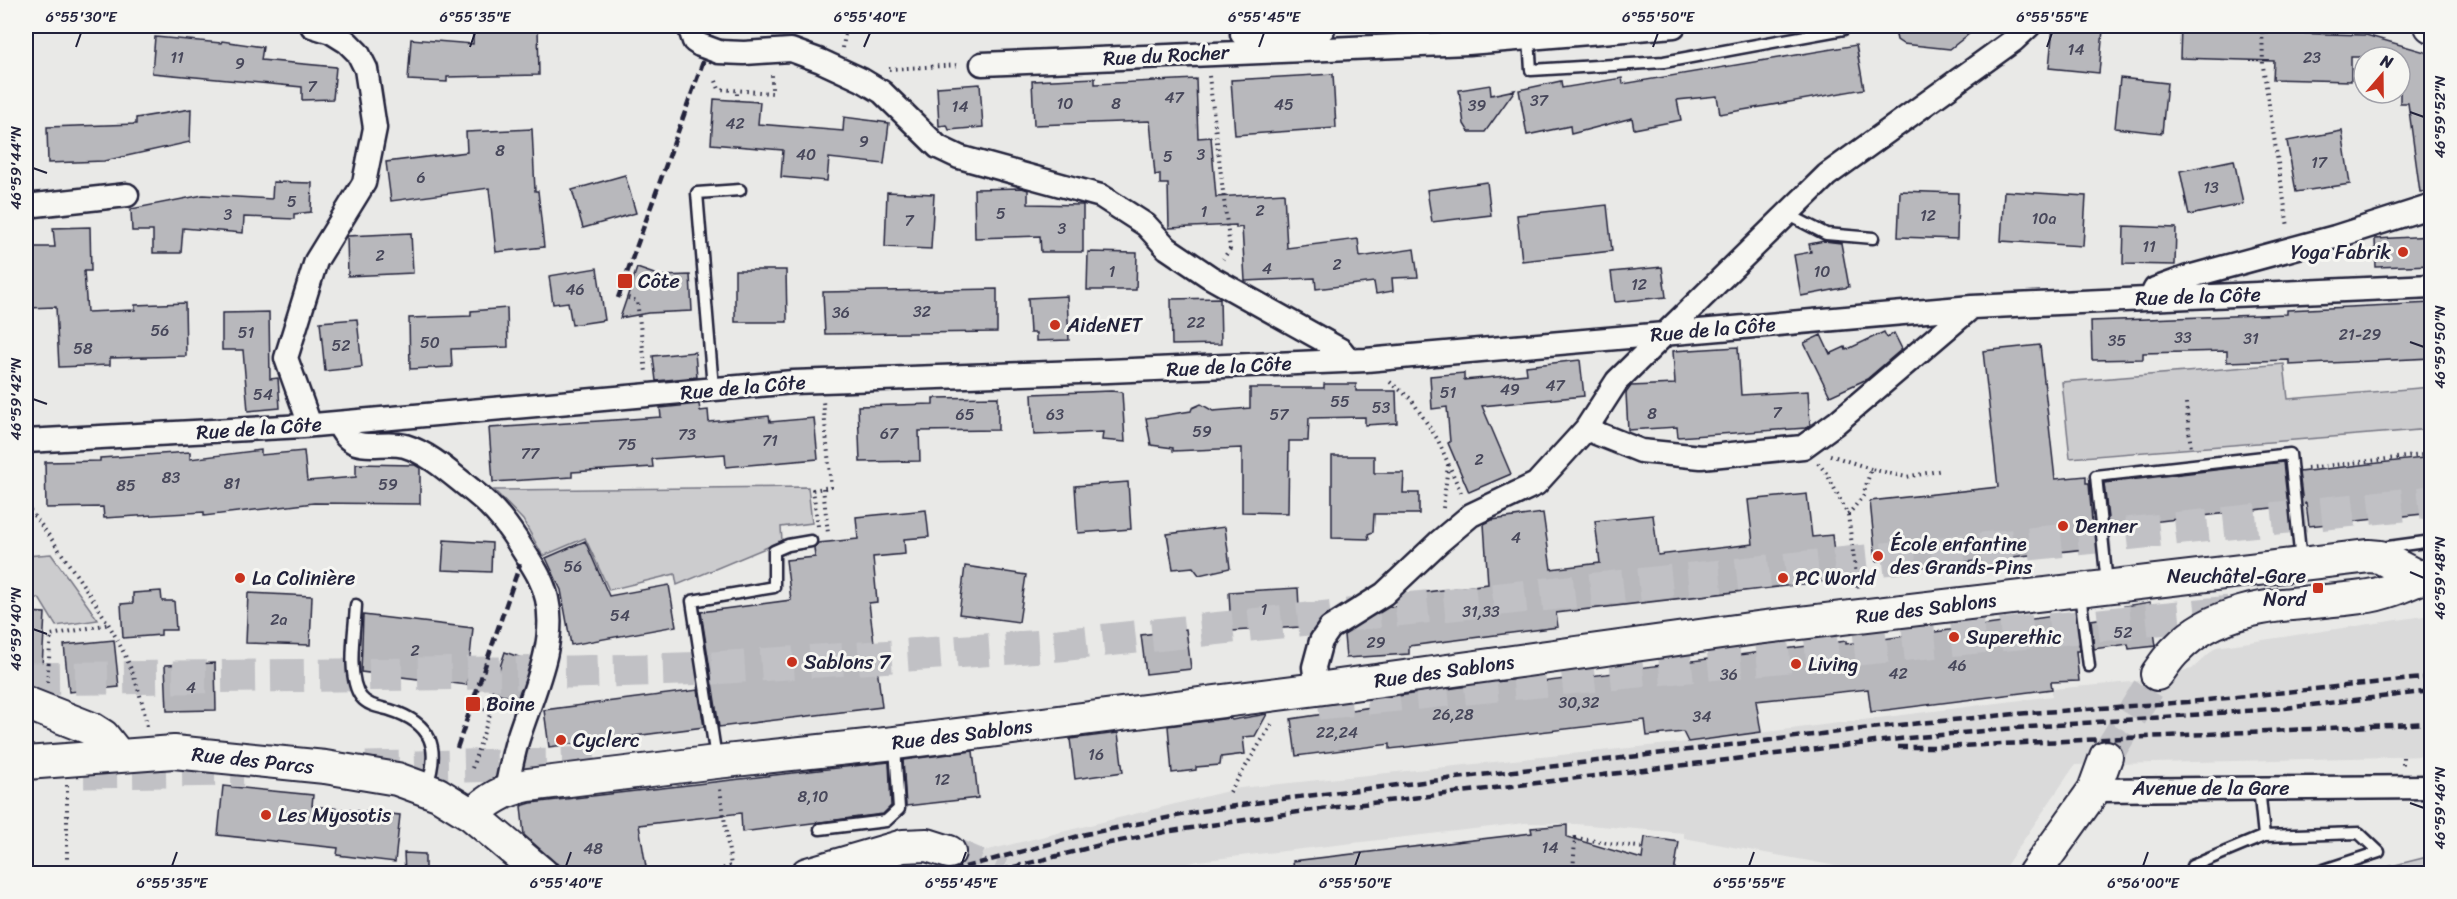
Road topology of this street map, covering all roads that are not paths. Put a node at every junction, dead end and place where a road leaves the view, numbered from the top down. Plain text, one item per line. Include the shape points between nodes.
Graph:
1 (312, 26) edge
2 (1674, 26) edge
3 (2029, 26) edge
4 (1323, 29) dead end
5 (1844, 29) dead end
6 (1242, 34) dead end
7 (1529, 38) junction
8 (703, 41) edge
9 (982, 64) road end
10 (740, 190) dead end
11 (127, 195) dead end
12 (26, 206) edge
13 (2432, 206) edge
14 (1789, 215) junction
15 (1872, 238) dead end
16 (2432, 286) edge
17 (2150, 298) junction
18 (1972, 307) junction
19 (1668, 333) junction
20 (1349, 360) junction
21 (713, 388) junction
22 (338, 423) junction
23 (310, 425) junction
24 (1586, 429) junction
25 (26, 441) edge
26 (2432, 541) edge
27 (811, 542) dead end
28 (2380, 556) junction
29 (2301, 565) junction
30 (2426, 576) edge
31 (2093, 589) junction
32 (356, 605) dead end
33 (2089, 666) dead end
34 (2157, 674) tunnel mouth
35 (1317, 690) junction
36 (35, 696) edge
37 (895, 743) junction
38 (118, 755) junction
39 (2106, 757) tunnel mouth
40 (716, 762) junction
41 (26, 763) edge
42 (2432, 787) edge
43 (2259, 788) junction
44 (425, 789) junction
45 (506, 790) junction
46 (2094, 790) junction
47 (472, 815) junction
48 (820, 829) dead end
49 (2264, 836) junction
50 (949, 852) tunnel mouth
51 (542, 873) edge
52 (807, 873) edge
53 (2034, 873) edge
54 (2190, 873) edge
55 (2312, 873) edge

1 - 23 street via 331,32 358,53 366,69 375,128 364,183 316,261 286,358
2 - 7 street, Rue du Rocher
3 - 14 street via 1827,175
4 - 6 street, Rue du Rocher
5 - 7 lane via 1664,62 1531,70
7 - 9 street, Rue du Rocher
8 - 20 street via 744,53 791,50 882,92 938,147 959,157 1101,196 1146,225 1167,248 1210,277 1341,350
10 - 21 lane via 697,193
11 - 12 street
13 - 17 street via 2188,277 2155,289
14 - 15 lane via 1826,234
14 - 19 street
16 - 17 street, Rue de la Côte
17 - 18 street, Rue de la Côte
18 - 19 street, Rue de la Côte
18 - 24 street via 1803,447 1701,457 1641,451
19 - 20 street, Rue de la Côte
19 - 24 street via 1617,381
20 - 21 street, Rue de la Côte
21 - 22 street, Rue de la Côte
22 - 23 street, Rue de la Côte
22 - 45 street via 343,434 364,446 400,445 420,450 504,519 540,577 548,601 545,656
23 - 25 street, Rue de la Côte
24 - 35 street via 1536,483 1471,515 1384,594 1330,628 1321,641 1314,667
26 - 28 lane via 2388,547
27 - 40 lane via 788,544 774,552 774,587 692,601
28 - 29 main road, Rue des Sablons
28 - 30 main road
29 - 31 main road, Rue des Sablons
29 - 31 lane via 2290,454 2096,476
30 - 34 main road via 2364,597 2241,611 2189,639
31 - 33 lane
31 - 35 main road, Rue des Sablons via 1757,628
32 - 44 lane via 355,684 372,706 408,717 429,735 433,766
35 - 37 main road, Rue des Sablons
36 - 38 main road via 103,736
37 - 40 main road, Rue des Sablons
37 - 48 lane via 899,808 886,821
38 - 41 main road, Rue des Parcs
38 - 44 main road, Rue des Parcs via 174,752 325,767 397,779
39 - 46 main road
40 - 45 main road, Rue des Sablons
42 - 43 street, Avenue de la Gare
43 - 46 street, Avenue de la Gare
43 - 49 lane
44 - 47 main road, Rue des Parcs
45 - 47 main road, Rue des Sablons
46 - 53 main road
47 - 51 main road, Rue des Parcs
49 - 54 lane via 2192,866
49 - 55 lane via 2359,833 2379,852
50 - 52 main road via 927,845 903,846

